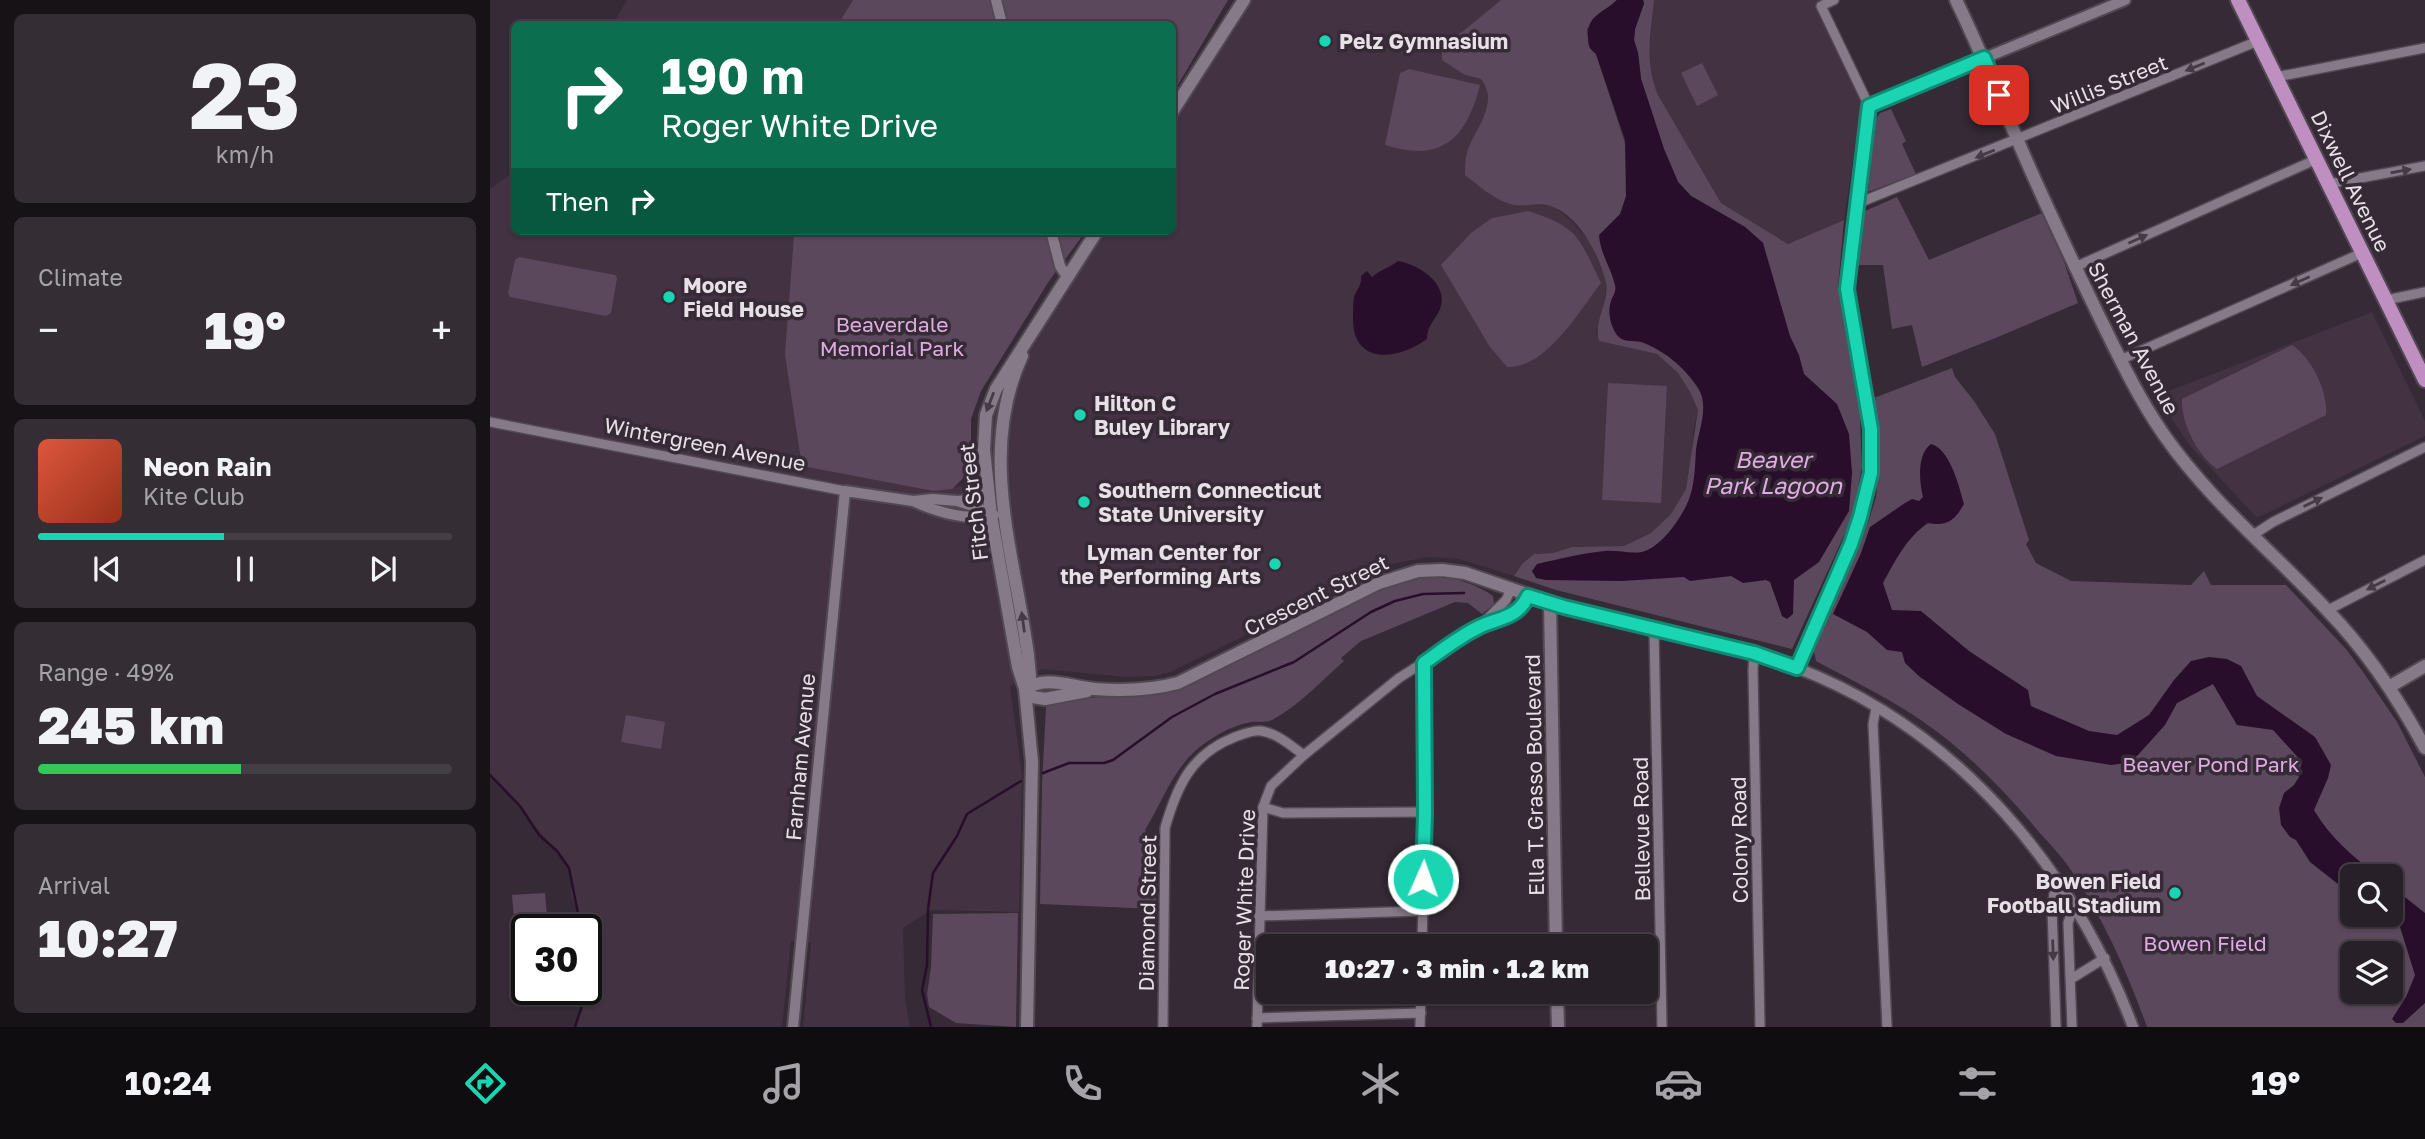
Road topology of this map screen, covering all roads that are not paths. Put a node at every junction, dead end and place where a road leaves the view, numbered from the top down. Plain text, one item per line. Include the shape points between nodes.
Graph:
1 (996, 0) edge
2 (1244, 0) edge
3 (1835, 0) edge
4 (1956, 0) edge
5 (2125, 0) edge
6 (2238, 0) edge
7 (1001, 21) edge
8 (2258, 41) junction
9 (2425, 48) edge
10 (1984, 58) junction
11 (2276, 77) junction
12 (1176, 106) edge
13 (1869, 106) junction
14 (2017, 141) junction
15 (2317, 159) junction
16 (2425, 166) edge
17 (2328, 184) junction
18 (1856, 204) junction
19 (1052, 235) edge
20 (1095, 235) edge
21 (2362, 253) junction
22 (2075, 267) junction
23 (1068, 278) junction
24 (2425, 292) edge
25 (2386, 300) junction
26 (1038, 323) junction
27 (2120, 360) junction
28 (2425, 380) edge
29 (490, 422) edge
30 (2425, 447) edge
31 (987, 483) junction
32 (845, 491) junction
33 (913, 500) junction
34 (957, 501) junction
35 (998, 514) junction
36 (2253, 535) junction
37 (2425, 560) edge
38 (1511, 589) junction
39 (1528, 596) junction
40 (1550, 603) junction
41 (2328, 610) junction
42 (1479, 627) junction
43 (1654, 630) junction
44 (1754, 653) junction
45 (1424, 663) junction
46 (2425, 666) edge
47 (1797, 668) junction
48 (2389, 687) junction
49 (1025, 689) junction
50 (1876, 708) junction
51 (2425, 748) edge
52 (1304, 755) junction
53 (1263, 807) junction
54 (1425, 813) junction
55 (2061, 885) junction
56 (2074, 905) junction
57 (1422, 911) junction
58 (1259, 916) junction
59 (1422, 934) edge
60 (1556, 934) edge
61 (2105, 958) junction
62 (2054, 972) junction
63 (2071, 975) junction
64 (1421, 1004) edge
65 (1557, 1004) edge
66 (1421, 1013) junction
67 (1257, 1023) edge
68 (793, 1027) edge
69 (1027, 1027) edge
70 (1163, 1027) edge
71 (1420, 1027) edge
72 (1558, 1027) edge
73 (1662, 1027) edge
74 (1760, 1027) edge
75 (1887, 1027) edge
76 (2056, 1027) edge
77 (2072, 1027) edge
78 (2133, 1027) edge

1 - 7 street
2 - 12 main road
3 - 13 street via 1821,6
4 - 10 main road, Sherman Avenue
5 - 10 street
6 - 8 main road, Dixwell Avenue
8 - 11 main road, Dixwell Avenue
8 -> 14 street, Willis Street
9 - 11 street
10 - 13 street
10 - 14 main road, Sherman Avenue
11 - 15 main road, Dixwell Avenue
13 - 18 street
14 -> 18 street, Willis Street
14 - 22 main road, Sherman Avenue
15 - 17 main road, Dixwell Avenue
22 -> 15 street
17 -> 16 street
17 - 21 main road, Dixwell Avenue
18 - 47 street via 1847,296 1871,429 1871,473 1851,544
19 - 23 street
20 - 23 main road, Fitch Street
21 - 25 main road, Dixwell Avenue
21 -> 27 street
22 - 27 main road, Sherman Avenue
23 - 26 main road, Fitch Street
24 - 25 street
25 - 28 main road, Dixwell Avenue
26 -> 31 main road, Fitch Street via 990,400 984,429
26 - 35 main road, Fitch Street via 1018,365 1001,424
27 - 36 main road, Sherman Avenue via 2174,450
29 - 32 street, Wintergreen Avenue
36 -> 30 street
31 - 34 street via 972,499
31 - 35 main road, Fitch Street
32 - 33 street, Wintergreen Avenue
32 - 68 street, Farnham Avenue
33 - 34 street, Wintergreen Avenue
33 - 35 street, Wintergreen Avenue via 967,517
34 - 35 street, Wintergreen Avenue
35 - 49 main road, Fitch Street via 1021,606 1030,676
36 - 41 main road, Sherman Avenue
37 -> 41 street
38 - 39 main road, Crescent Street
38 - 42 street, Roger White Drive
38 - 49 main road, Crescent Street via 1453,571 1406,573 1178,683 1147,689 1094,689 1043,681
39 - 40 main road, Crescent Street
39 - 42 street, Roger White Drive via 1514,614
40 - 43 main road, Crescent Street
40 - 60 main road, Ella T. Grasso Boulevard
41 - 48 main road, Sherman Avenue
42 - 45 street, Roger White Drive
43 - 44 main road, Crescent Street
43 - 73 street, Bellevue Road
44 - 47 main road, Crescent Street
44 - 74 street, Colony Road
45 - 52 street, Roger White Drive
45 - 54 street
46 - 48 main road
47 - 50 street, Crescent Street
48 - 51 main road, Sherman Avenue
49 - 69 main road, Fitch Street via 1032,787
50 - 55 street, Crescent Street via 1915,732 1988,794
50 - 75 street via 1873,724
52 - 53 street, Roger White Drive via 1271,786
52 - 70 street, Diamond Street via 1276,736 1261,731 1244,733 1209,751 1183,778 1165,828
53 - 54 street via 1283,813
53 - 58 street, Roger White Drive
54 - 57 street
55 - 56 street, Crescent Street
55 -> 62 street via 2052,908
56 - 61 street, Crescent Street
56 - 63 street via 2067,923
57 - 58 street
57 - 59 street
58 - 67 street, Roger White Drive
61 - 63 street
61 - 78 street, Crescent Street
62 - 63 street
62 - 76 street
63 - 77 street
64 - 66 street
65 - 72 main road
66 - 67 street
66 - 71 street

